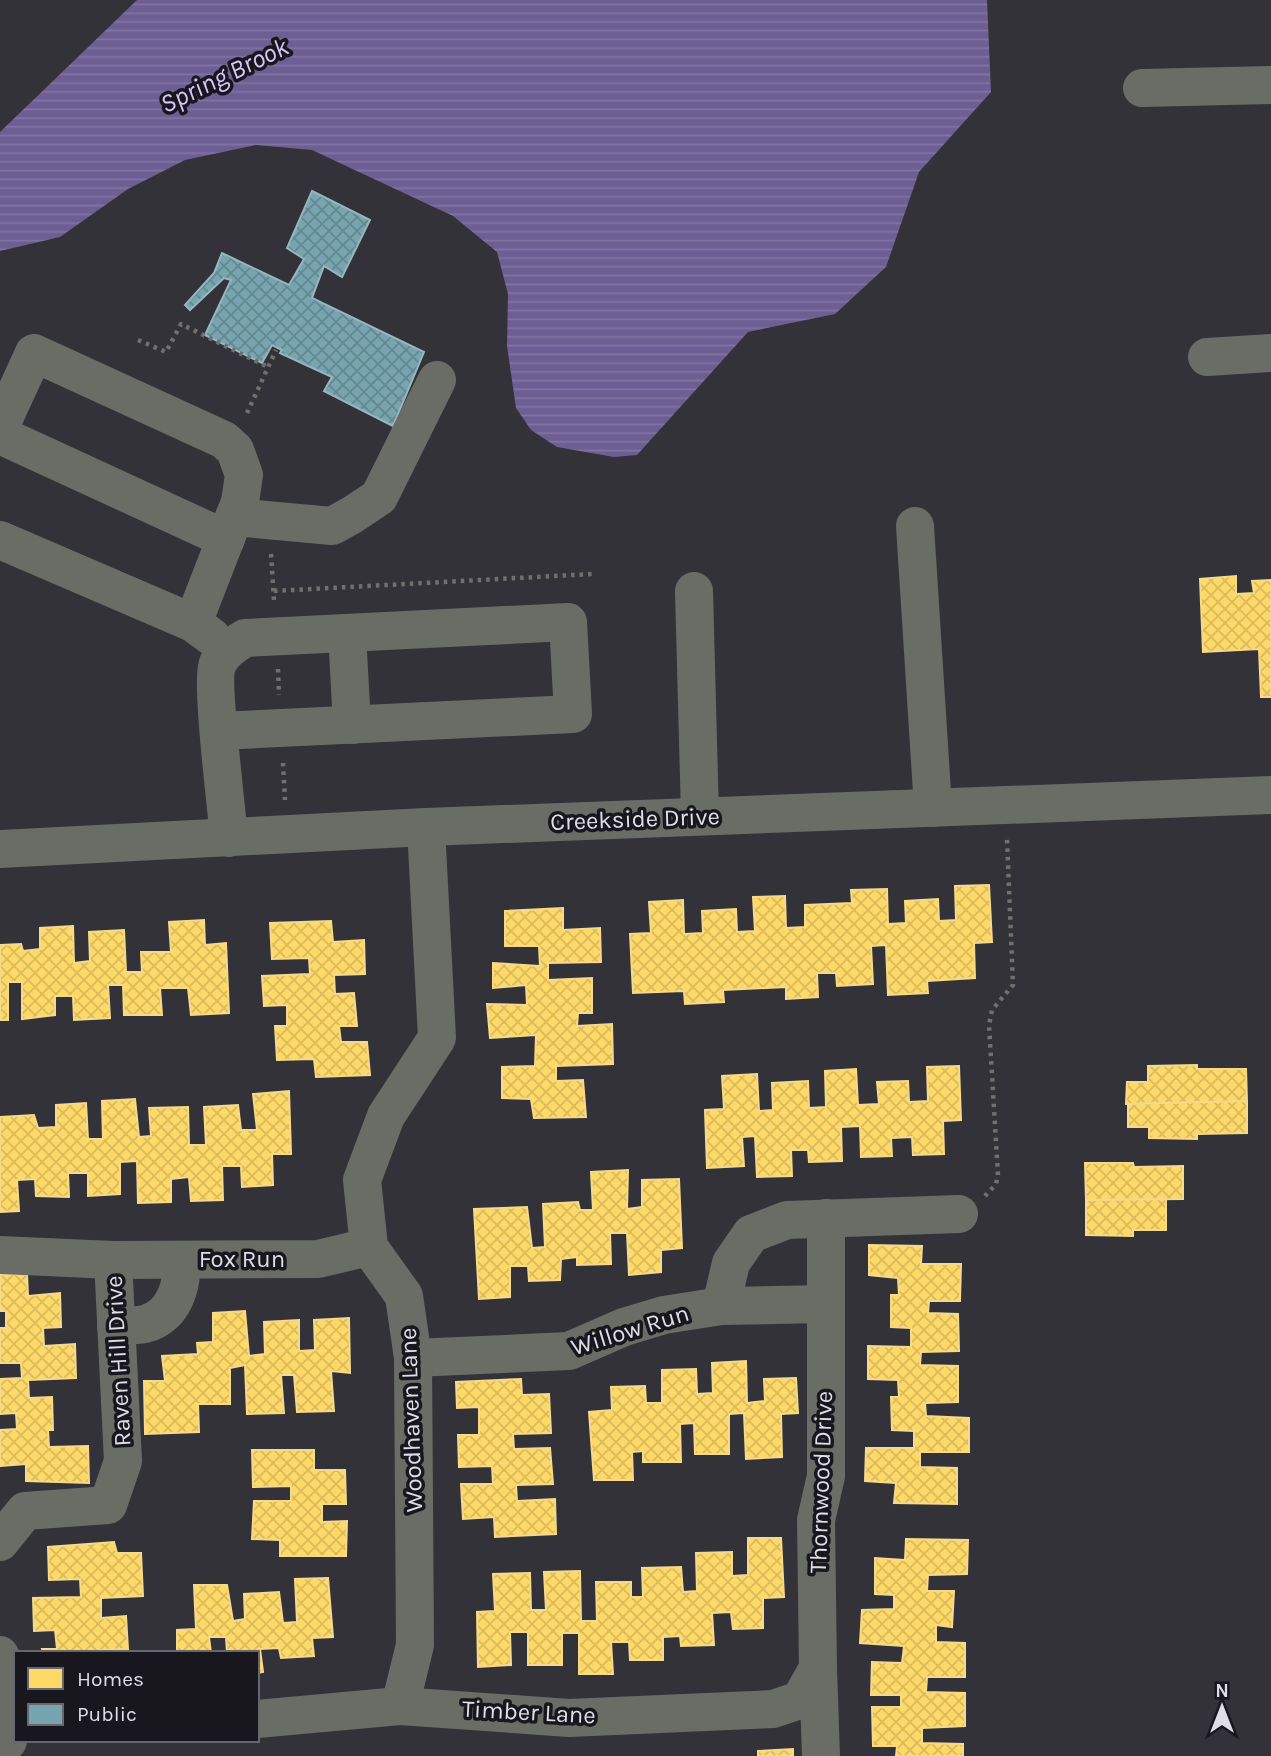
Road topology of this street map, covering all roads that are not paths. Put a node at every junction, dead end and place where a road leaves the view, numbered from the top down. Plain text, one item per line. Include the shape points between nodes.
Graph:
1 (1271, 85) edge
2 (1142, 88) dead end
3 (1271, 354) edge
4 (1207, 357) dead end
5 (437, 380) dead end
6 (0, 427) edge
7 (0, 435) edge
8 (915, 526) dead end
9 (230, 528) junction
10 (0, 541) edge
11 (694, 591) dead end
12 (193, 622) junction
13 (347, 633) junction
14 (227, 650) junction
15 (352, 725) junction
16 (219, 731) junction
17 (1271, 795) edge
18 (933, 808) junction
19 (700, 816) junction
20 (426, 827) junction
21 (229, 838) junction
22 (0, 849) edge
23 (959, 1214) road end
24 (825, 1218) junction
25 (369, 1247) junction
26 (0, 1255) edge
27 (113, 1260) junction
28 (181, 1260) junction
29 (824, 1304) junction
30 (721, 1306) junction
31 (116, 1326) junction
32 (413, 1357) junction
33 (0, 1542) edge
34 (0, 1656) edge
35 (797, 1692) junction
36 (400, 1706) junction
37 (259, 1719) edge
38 (8, 1741) edge
39 (821, 1748) edge

1 - 2 street
3 - 4 street
5 - 9 street via 379,496 332,526
6 - 9 street via 34,353 224,440 235,450 244,475
7 - 9 street
8 - 18 street
9 - 12 street
10 - 12 street
11 - 19 street
12 - 14 street
13 - 14 street via 246,638
13 - 15 street
13 - 15 street via 568,622 573,714
14 - 16 street via 216,666
15 - 16 street
16 - 21 street
17 - 18 street, Creekside Drive
18 - 19 street, Creekside Drive
19 - 20 street, Creekside Drive
20 - 21 street, Creekside Drive
20 - 25 street, Woodhaven Lane via 437,1038 386,1116 362,1180
21 - 22 street, Creekside Drive
23 - 24 street, Willow Run
24 - 29 street, Thornwood Drive
24 - 30 street, Willow Run via 787,1220 751,1234 731,1263
25 - 28 street, Fox Run via 318,1259
25 - 32 street, Woodhaven Lane via 404,1296
26 - 27 street, Fox Run
27 - 28 street, Fox Run
27 - 31 street, Raven Hill Drive
28 - 31 street via 182,1276 167,1311 146,1324
29 - 30 street, Willow Run
29 - 35 street, Thornwood Drive via 826,1476 816,1520
30 - 32 street, Willow Run via 664,1315 569,1351
31 - 33 street, Raven Hill Drive via 123,1461 108,1505 24,1511
32 - 36 street, Woodhaven Lane via 415,1644
34 - 38 street
35 - 36 street, Timber Lane via 569,1718
35 - 39 street, Thornwood Drive
35 - 39 street via 800,1718
36 - 37 street, Timber Lane

